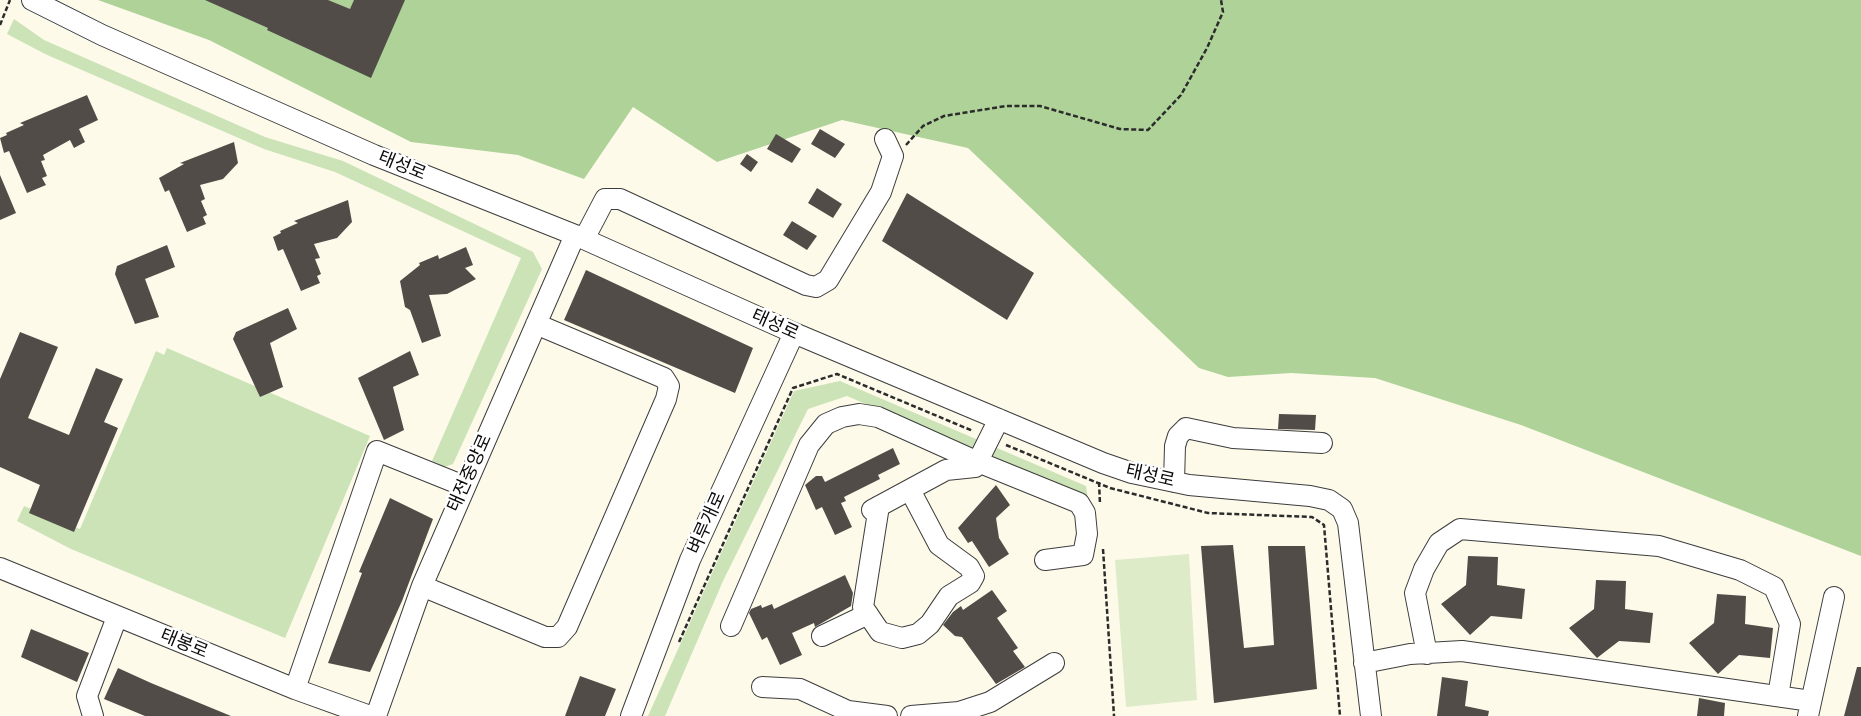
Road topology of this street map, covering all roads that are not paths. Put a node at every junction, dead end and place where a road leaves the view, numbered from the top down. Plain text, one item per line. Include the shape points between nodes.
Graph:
1 (32, 0) edge
2 (889, 147) road end
3 (580, 237) junction
4 (536, 324) junction
5 (794, 333) junction
6 (999, 419) junction
7 (1322, 443) dead end
8 (978, 462) junction
9 (1174, 482) junction
10 (464, 486) junction
11 (910, 490) junction
12 (1045, 560) dead end
13 (0, 568) edge
14 (422, 586) junction
15 (1834, 597) dead end
16 (868, 614) junction
17 (117, 617) junction
18 (730, 626) dead end
19 (822, 636) dead end
20 (1427, 654) junction
21 (1364, 662) junction
22 (1054, 663) dead end
23 (762, 687) dead end
24 (295, 689) junction
25 (1778, 696) junction
26 (1810, 708) edge
27 (846, 714) edge
28 (936, 715) edge
29 (93, 716) edge
30 (370, 716) edge
31 (376, 716) edge
32 (631, 716) edge
33 (887, 716) edge
34 (911, 716) edge
35 (1371, 716) edge

1 - 3 street, 태성로 via 111,39 365,151
2 - 3 street, 태전중앙로 via 881,192 828,280 816,287 620,199 605,199
3 - 4 street, 태전중앙로
3 - 5 street, 태성로
4 - 10 street, 태전중앙로
4 - 14 street via 664,378 669,386 575,609 567,627 558,637 545,636
5 - 6 street, 태성로
5 - 32 street, 벼루개로 via 690,560
6 - 8 street
6 - 9 street, 태성로 via 1103,463
7 - 9 street via 1233,438 1186,428 1178,436 1175,446
8 - 11 street via 974,467 946,470
8 - 12 street via 1079,503 1085,513 1087,534 1083,555
8 - 18 street via 878,417 859,414 826,424 809,445 794,476
9 - 21 street, 태성로 via 1310,496 1329,500 1342,509 1348,523
10 - 14 street, 태전중앙로
10 - 24 street via 377,451
11 - 16 street via 875,508 863,607
11 - 16 street via 939,545 969,567 974,576 970,583 949,596 930,624 918,634 902,638 880,632
13 - 17 street, 태봉로
14 - 31 street, 태전중앙로
15 - 26 street
16 - 19 street
17 - 24 street, 태봉로
17 - 29 street via 87,696
20 - 21 street
20 - 25 street via 1462,651
20 - 25 street via 1414,593 1439,544 1460,529 1659,546 1740,570 1774,587 1790,624
21 - 35 street, 태성로
22 - 28 street via 990,702
23 - 27 street via 800,689
24 - 30 street, 태봉로
25 - 26 street
27 - 33 street
28 - 34 street

